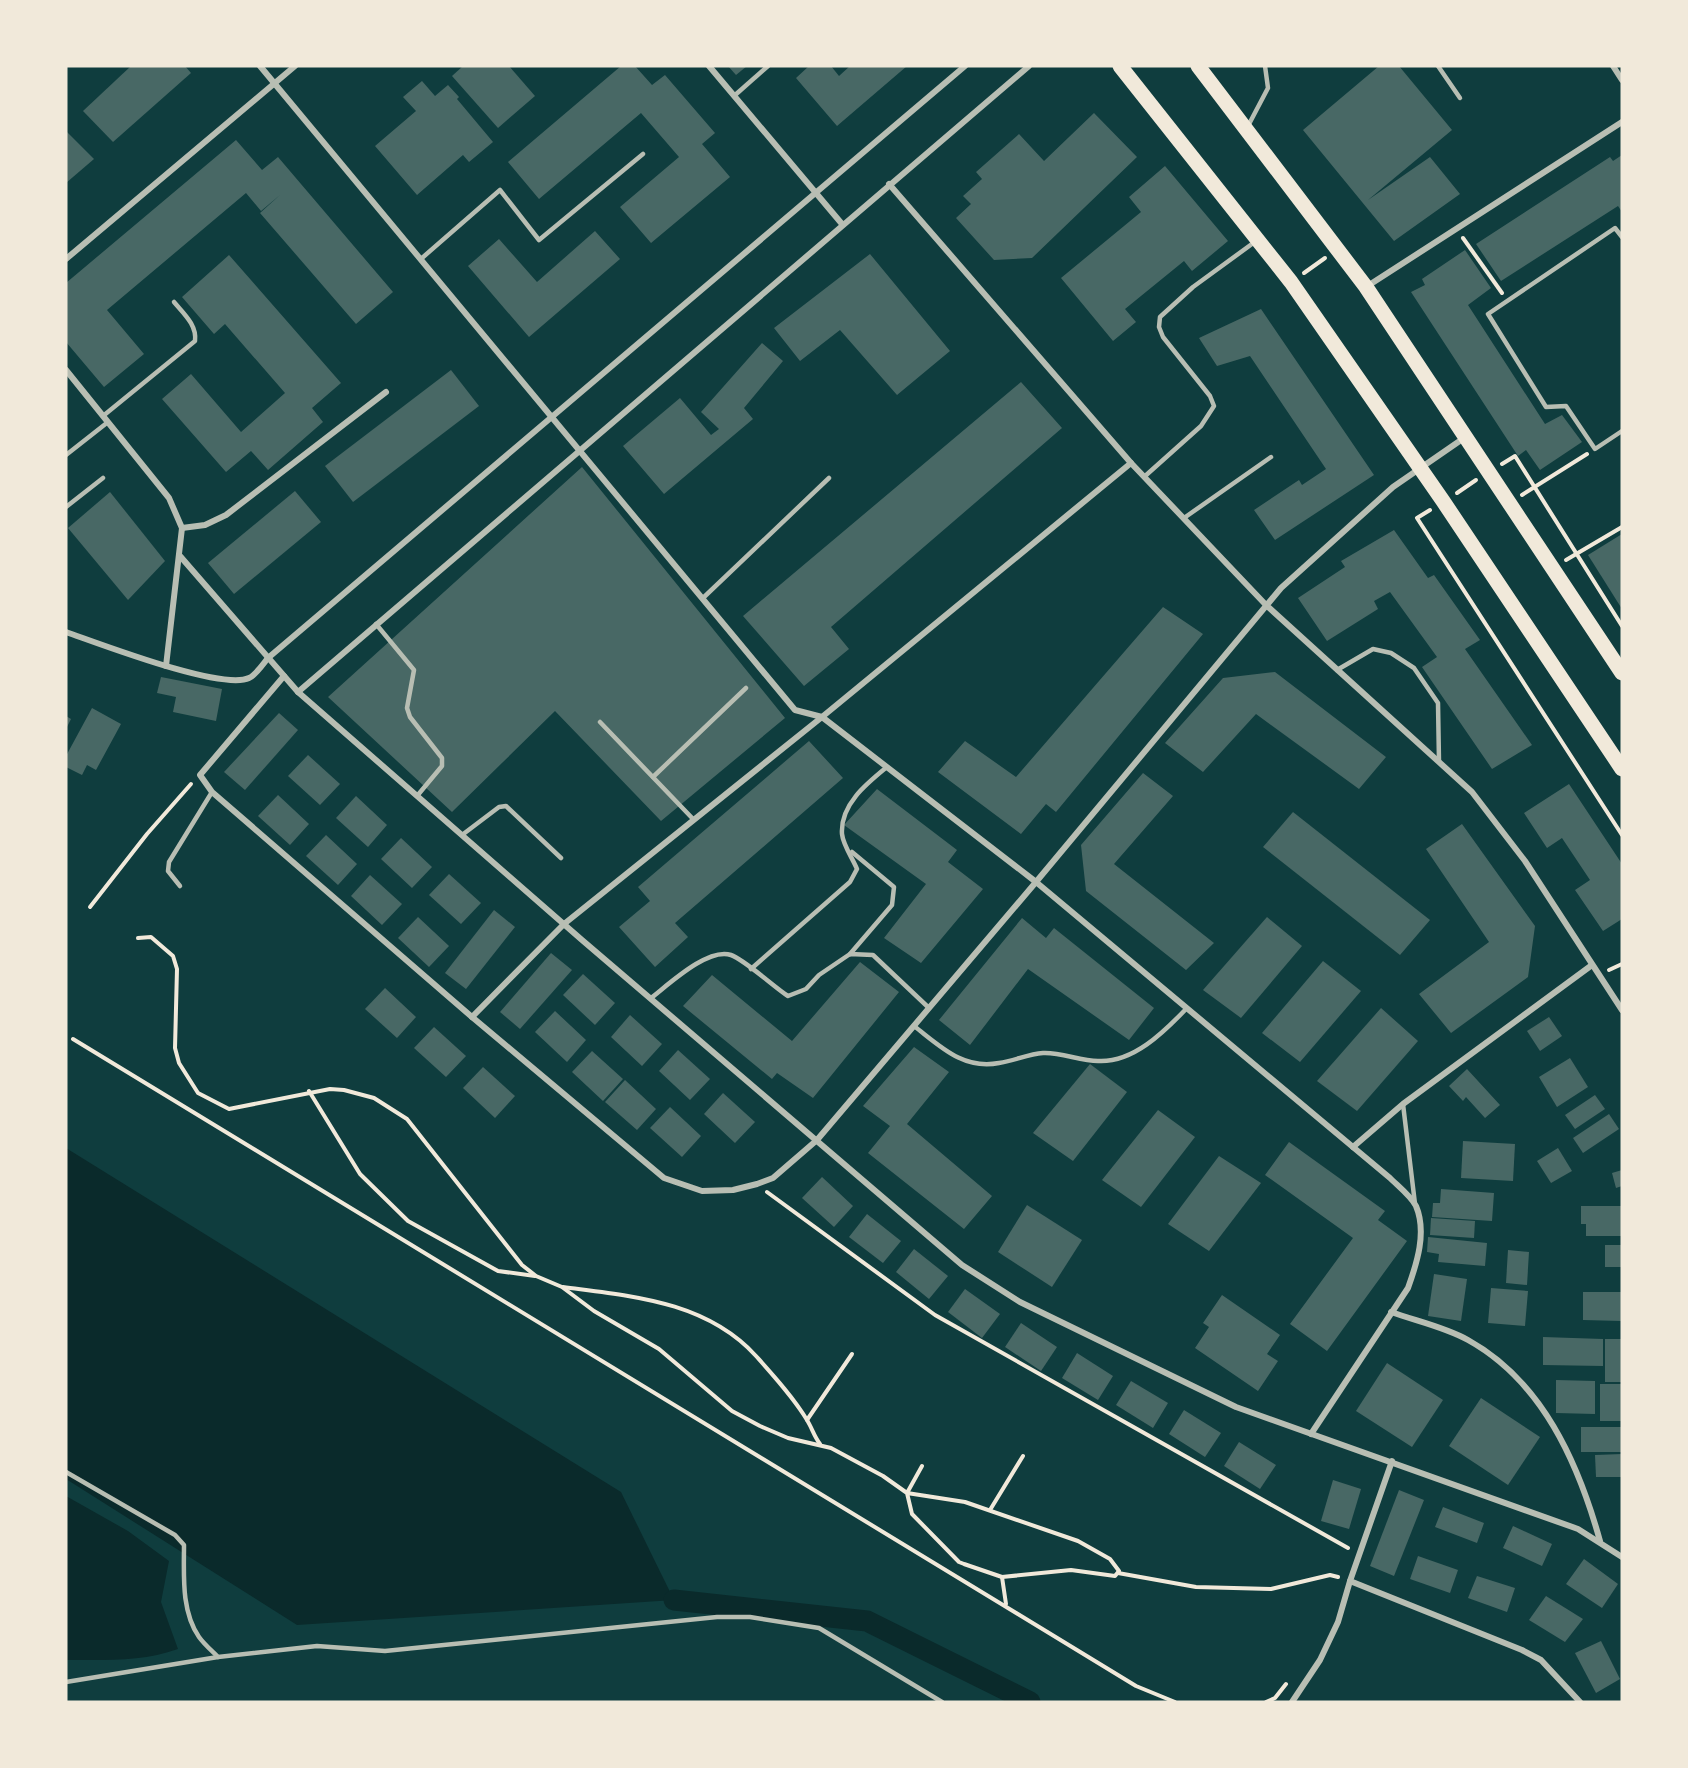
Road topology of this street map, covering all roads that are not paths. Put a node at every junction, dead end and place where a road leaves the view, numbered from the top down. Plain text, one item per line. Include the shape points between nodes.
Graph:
1 (260, 66) edge
2 (295, 66) edge
3 (709, 66) edge
4 (768, 66) edge
5 (965, 66) edge
6 (1029, 66) edge
7 (1120, 66) edge
8 (1198, 66) edge
9 (1265, 66) edge
10 (1438, 66) edge
11 (1613, 66) edge
12 (1622, 80) edge
13 (275, 83) junction
14 (734, 96) junction
15 (1460, 98) dead end
16 (1622, 122) edge
17 (1247, 129) junction
18 (643, 154) dead end
19 (889, 184) junction
20 (816, 194) junction
21 (842, 224) junction
22 (1622, 237) edge
23 (1258, 239) junction
24 (422, 258) junction
25 (66, 259) edge
26 (1366, 287) junction
27 (174, 302) dead end
28 (66, 370) edge
29 (386, 393) dead end
30 (103, 416) junction
31 (553, 417) junction
32 (108, 422) junction
33 (1622, 431) edge
34 (1465, 437) junction
35 (579, 450) junction
36 (66, 455) edge
37 (1271, 457) dead end
38 (1131, 463) junction
39 (1419, 467) junction
40 (1144, 477) junction
41 (103, 478) dead end
42 (829, 478) dead end
43 (66, 507) edge
44 (1184, 518) junction
45 (182, 528) junction
46 (180, 556) junction
47 (703, 598) junction
48 (1266, 605) junction
49 (376, 624) junction
50 (66, 632) edge
51 (268, 658) junction
52 (166, 666) junction
53 (1337, 670) junction
54 (1622, 673) edge
55 (284, 676) junction
56 (746, 688) dead end
57 (298, 692) junction
58 (822, 717) junction
59 (600, 722) dead end
60 (1439, 762) junction
61 (887, 767) junction
62 (1622, 769) edge
63 (653, 777) junction
64 (212, 792) junction
65 (417, 796) junction
66 (694, 820) junction
67 (462, 835) junction
68 (850, 850) junction
69 (561, 858) dead end
70 (1036, 882) junction
71 (180, 886) dead end
72 (564, 924) junction
73 (850, 954) junction
74 (1592, 965) junction
75 (751, 969) junction
76 (651, 999) junction
77 (929, 1008) junction
78 (1186, 1009) junction
79 (1622, 1010) edge
80 (472, 1017) junction
81 (914, 1026) junction
82 (1403, 1104) junction
83 (817, 1140) junction
84 (1353, 1147) junction
85 (1415, 1204) junction
86 (1391, 1312) junction
87 (1311, 1434) junction
88 (1392, 1461) junction
89 (66, 1472) edge
90 (1600, 1540) junction
91 (1622, 1556) edge
92 (1350, 1581) junction
93 (219, 1657) junction
94 (66, 1682) edge
95 (942, 1702) edge
96 (1292, 1702) edge
97 (1580, 1702) edge

1 - 13 street
2 - 13 street
3 - 14 street
4 - 14 lane
5 - 20 street
6 - 19 street
7 - 23 main road
8 - 17 main road
9 - 17 lane via 1268,88
10 - 15 lane
11 - 12 street
13 - 24 street
13 - 25 street
14 - 20 street
16 - 26 street
17 - 26 main road
18 - 24 lane via 539,240 500,190
19 - 21 street
19 - 38 street
20 - 21 street
20 - 31 street
21 - 35 street
22 - 33 lane via 1615,228 1488,314 1546,407 1566,406 1595,449
23 - 39 main road
23 - 40 lane via 1160,317 1162,337 1214,406 1201,426
24 - 31 street
26 - 34 main road
27 - 30 lane via 191,323 195,341
28 - 30 street
29 - 45 street via 226,514 205,525
30 - 32 street
31 - 35 street
31 - 51 street
32 - 36 lane
32 - 45 street via 169,498
34 - 39 street
34 - 54 main road
35 - 47 street
35 - 49 street
37 - 44 lane
38 - 40 street
38 - 58 street
39 - 48 street via 1392,487
39 - 62 main road
40 - 44 street
41 - 43 lane
42 - 47 lane
44 - 48 street
45 - 46 street
46 - 51 street
46 - 52 street
47 - 58 street via 795,710
48 - 53 street
48 - 70 street
49 - 57 street
49 - 65 lane via 414,670 407,708 442,758 442,766
50 - 52 street
51 - 52 street via 249,678 229,681
51 - 55 street
53 - 60 street
53 - 60 lane via 1373,649 1391,653 1414,668 1438,703
55 - 57 street
55 - 64 street via 200,775
56 - 63 lane
57 - 65 street
58 - 61 street
58 - 66 street
59 - 63 lane
60 - 74 street via 1493,817
61 - 68 lane via 864,786 844,814 842,836
61 - 70 street
63 - 66 lane
64 - 71 lane via 169,862 168,871
64 - 80 street
65 - 67 street
66 - 72 street
67 - 69 lane via 499,807 506,806
67 - 72 street
68 - 73 lane via 894,887 895,895 892,905
68 - 75 lane via 856,869 850,882
70 - 77 street
70 - 78 street
72 - 76 street
72 - 80 street
73 - 75 lane via 806,989 788,996
73 - 77 lane via 873,955
74 - 79 street
74 - 82 street
75 - 76 lane via 730,955 714,955
76 - 83 street
77 - 81 street
78 - 81 lane via 1160,1036 1122,1057 1099,1061 1045,1053 997,1064 966,1063
78 - 84 street
80 - 83 street via 664,1178 702,1191 733,1190 773,1178
81 - 83 street
82 - 84 street
82 - 85 lane
83 - 87 street via 962,1265 1020,1302 1236,1407
84 - 85 street
85 - 86 street via 1419,1220 1418,1263 1408,1288
86 - 87 street
86 - 90 street via 1466,1339 1501,1361 1527,1387 1546,1414 1577,1474
87 - 88 street
88 - 90 street
88 - 92 street
89 - 93 lane via 175,1535 184,1545 184,1591 189,1613 198,1636
90 - 91 street
92 - 96 street via 1338,1622
92 - 97 street via 1522,1650 1540,1660
93 - 94 lane
93 - 95 lane via 317,1646 385,1651 717,1617 750,1617 819,1628

